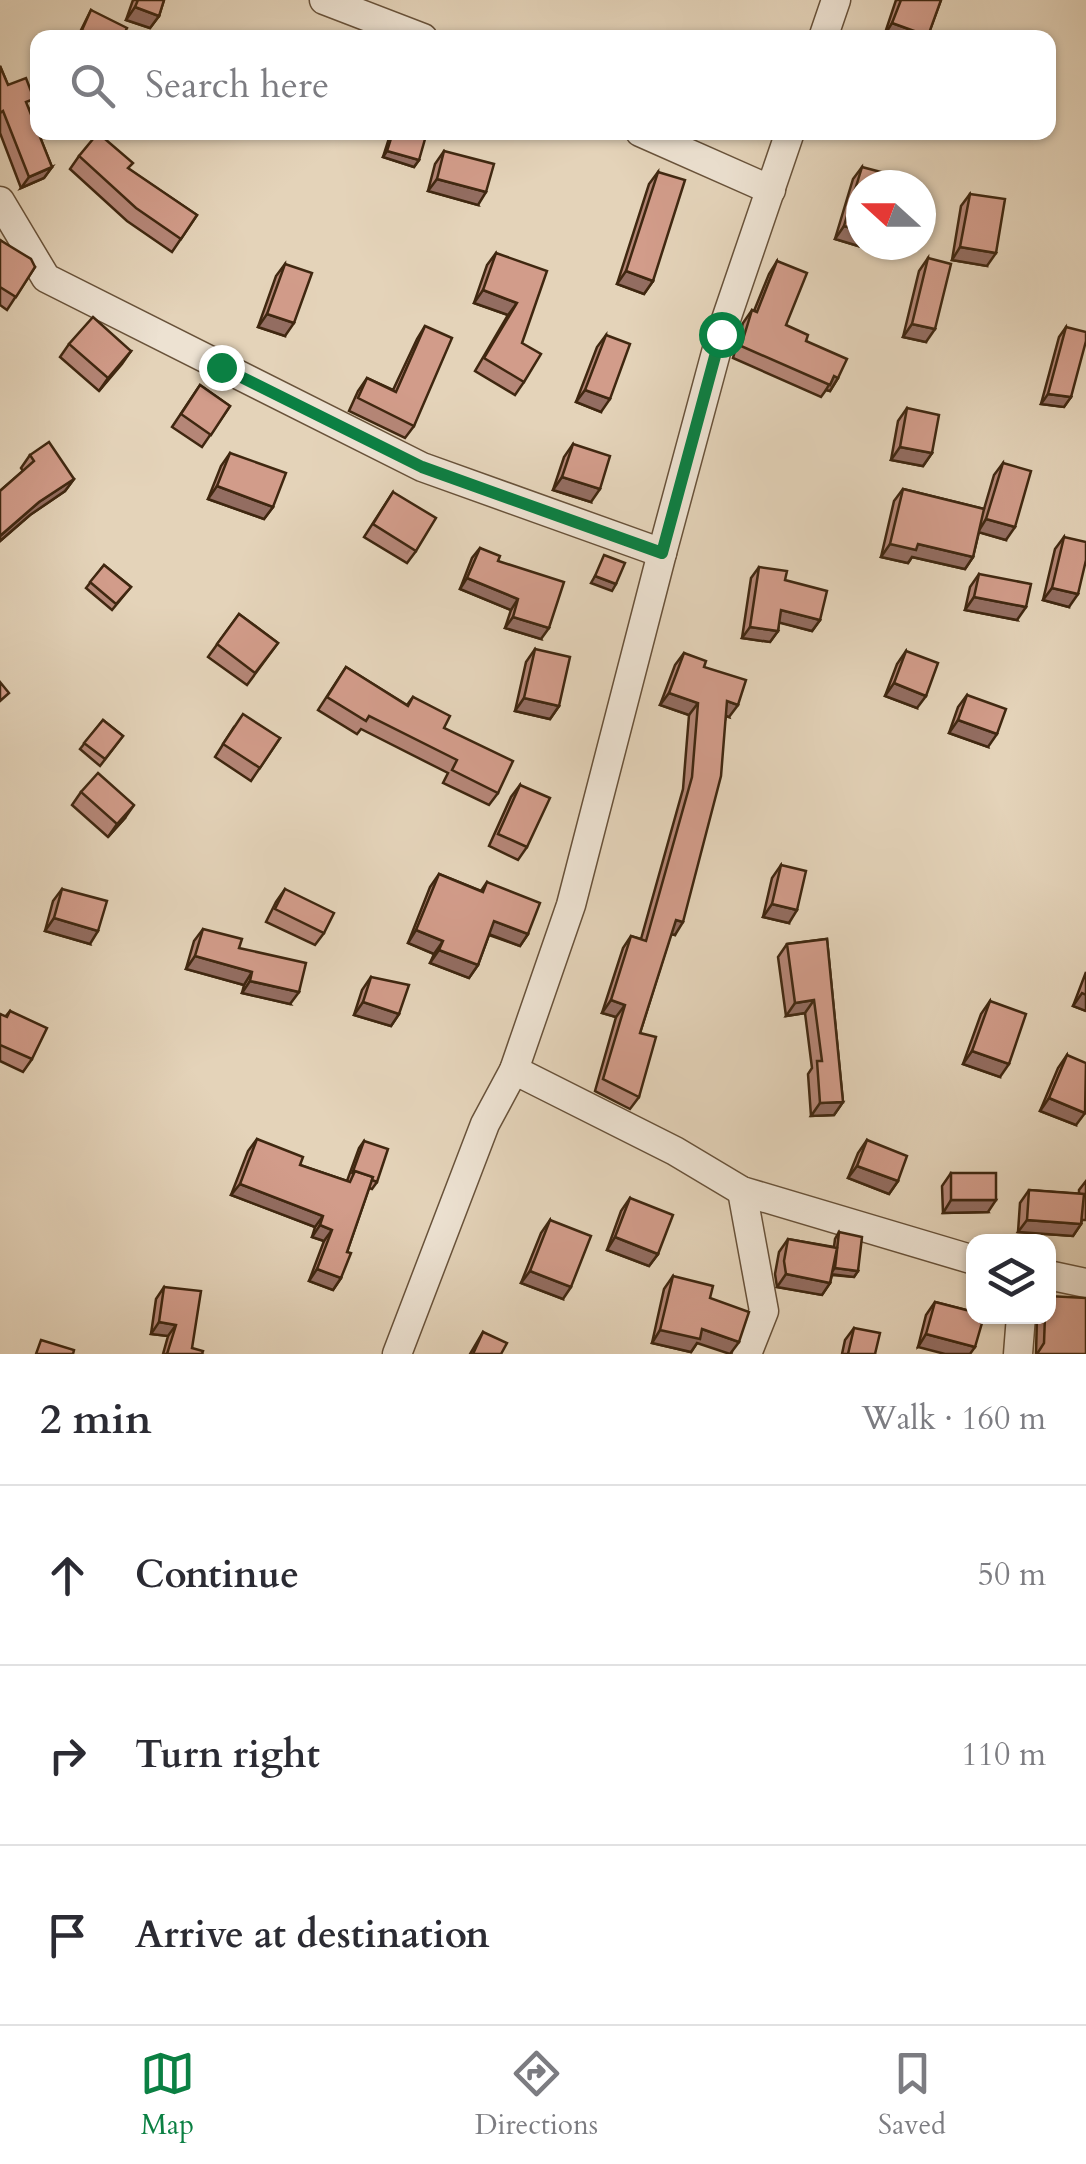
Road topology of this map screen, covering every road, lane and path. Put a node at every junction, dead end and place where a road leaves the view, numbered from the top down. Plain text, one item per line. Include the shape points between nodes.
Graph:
1 (324, 0) edge
2 (836, 0) edge
3 (402, 30) edge
4 (826, 30) edge
5 (658, 140) edge
6 (787, 140) edge
7 (771, 190) junction
8 (0, 201) edge
9 (662, 553) junction
10 (514, 1070) junction
11 (742, 1192) junction
12 (966, 1258) edge
13 (1056, 1277) edge
14 (1086, 1283) edge
15 (1020, 1324) edge
16 (397, 1354) edge
17 (748, 1354) edge
18 (1018, 1354) edge

1 - 3 street
2 - 4 street
5 - 7 street
6 - 7 street
7 - 9 street via 721,334
8 - 9 street via 46,278 422,467
9 - 10 street via 572,904
10 - 11 street
10 - 16 street via 486,1124
11 - 12 street
11 - 17 street via 764,1311
13 - 14 street
15 - 18 street

